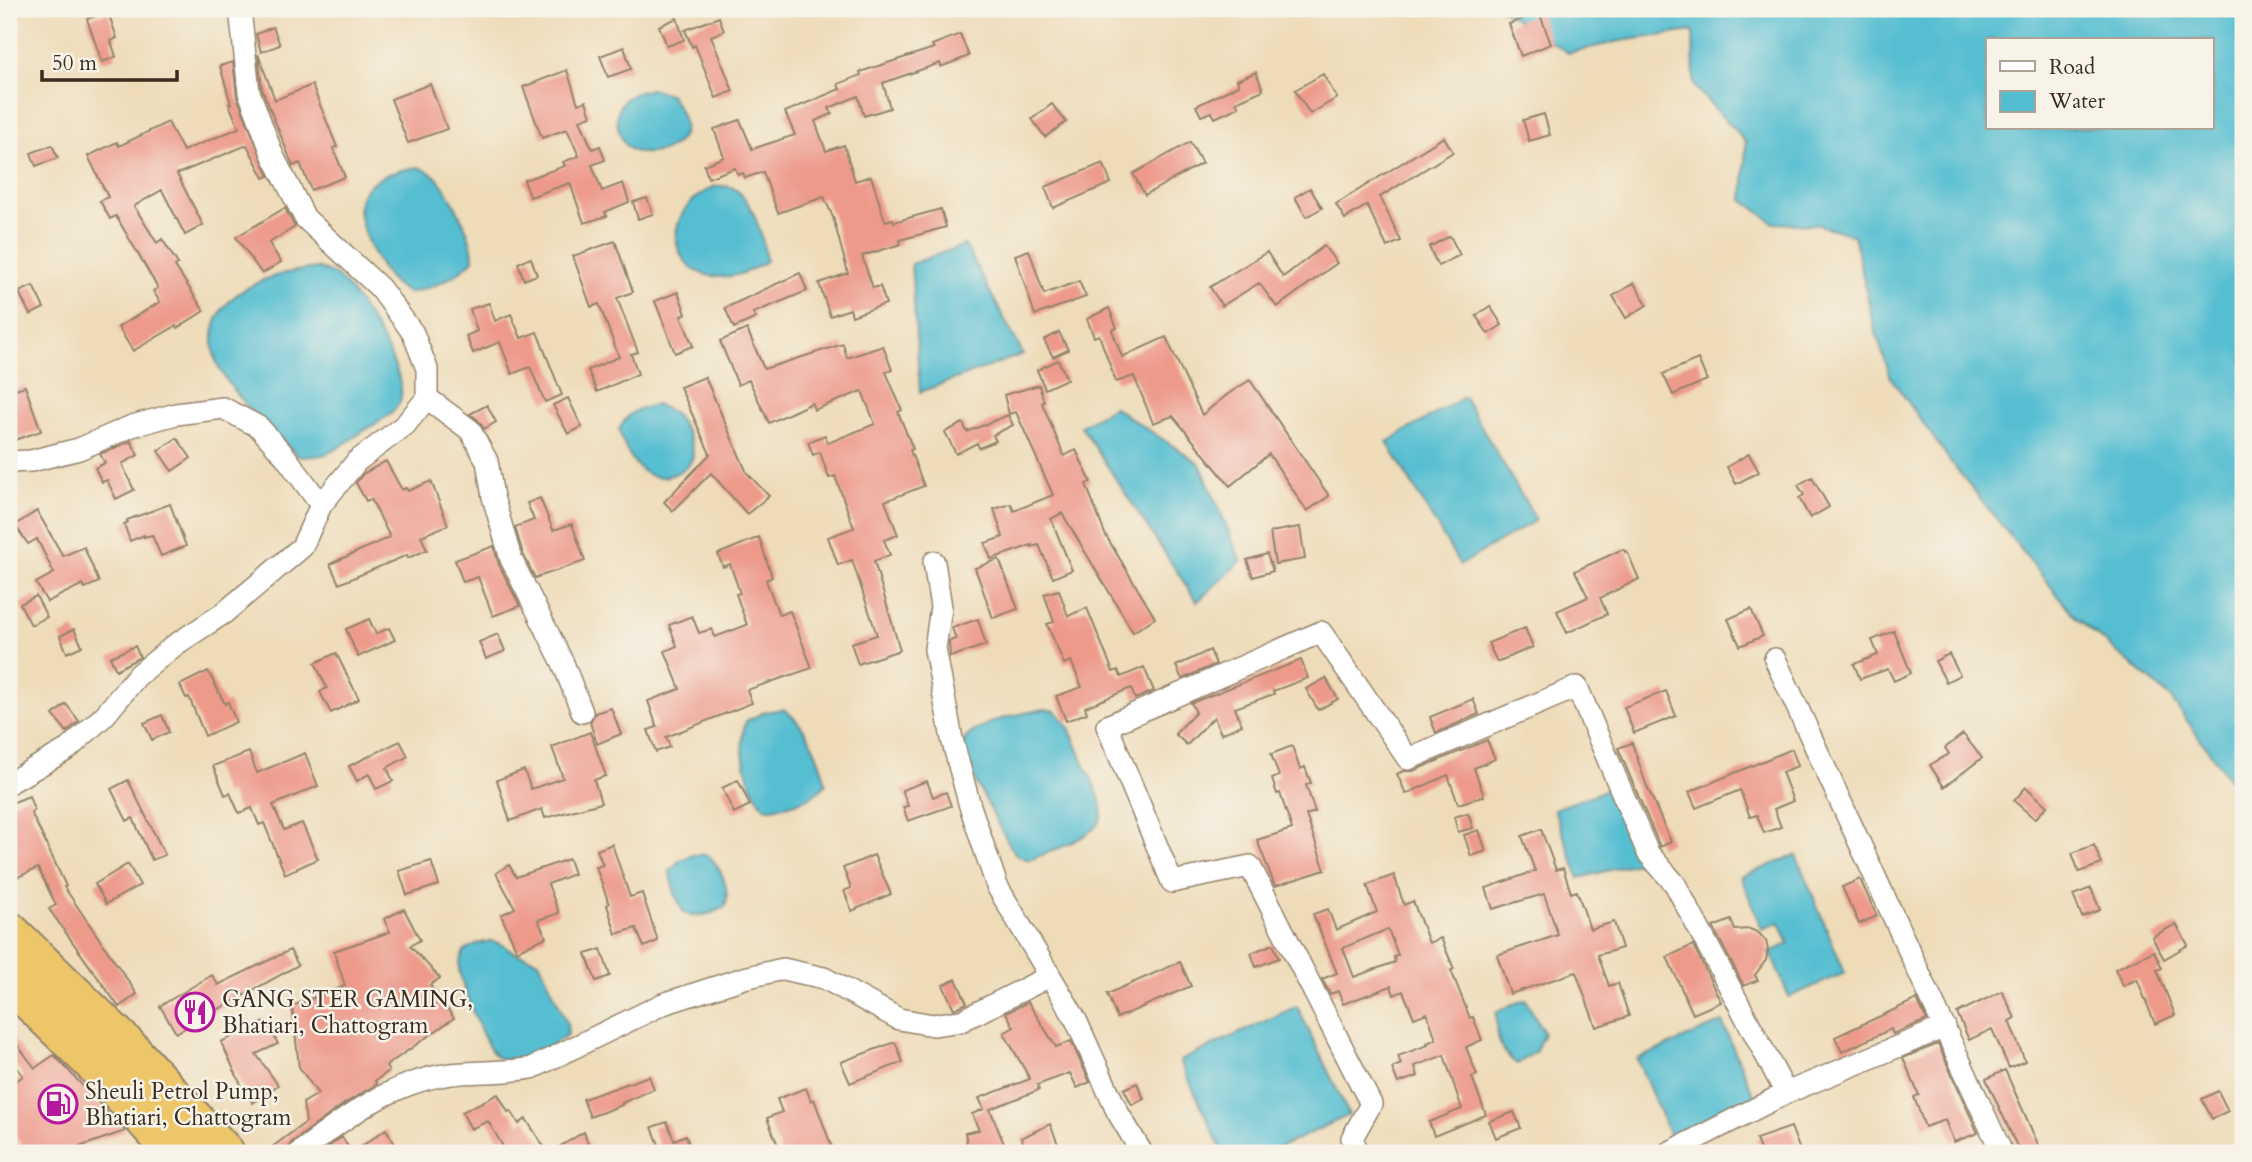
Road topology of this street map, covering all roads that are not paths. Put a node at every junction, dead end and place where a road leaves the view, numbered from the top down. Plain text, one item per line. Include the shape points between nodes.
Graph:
1 (240, 9) edge
2 (427, 398) junction
3 (9, 462) edge
4 (321, 505) junction
5 (934, 562) dead end
6 (1775, 659) dead end
7 (582, 712) dead end
8 (9, 783) edge
9 (9, 931) edge
10 (1050, 976) junction
11 (9, 981) edge
12 (1945, 1027) junction
13 (1786, 1093) junction
14 (175, 1153) edge
15 (225, 1153) edge
16 (299, 1153) edge
17 (1142, 1153) edge
18 (1358, 1153) edge
19 (1668, 1153) edge
20 (2002, 1153) edge

1 - 2 street via 249,92 273,156 305,218 380,288 413,333 427,369
2 - 4 street via 405,425 357,461
2 - 7 street via 470,430 487,461 511,559
3 - 4 street via 79,449 132,426 176,414 223,408 259,427
4 - 8 street via 302,547 224,613 137,676 105,715 68,749
5 - 10 street via 941,607 934,649 970,806 997,886
6 - 12 street
9 - 15 highway via 126,1045
10 - 16 street via 961,1021 933,1025 900,1019 824,978 783,969 744,978 663,1004 531,1068 418,1081 375,1100
10 - 17 street
11 - 14 highway via 94,1064
12 - 13 street
12 - 20 street
13 - 18 street via 1675,884 1648,853 1577,687 1408,759 1321,632 1107,726 1172,882 1250,866 1371,1104 1352,1139
13 - 19 street

